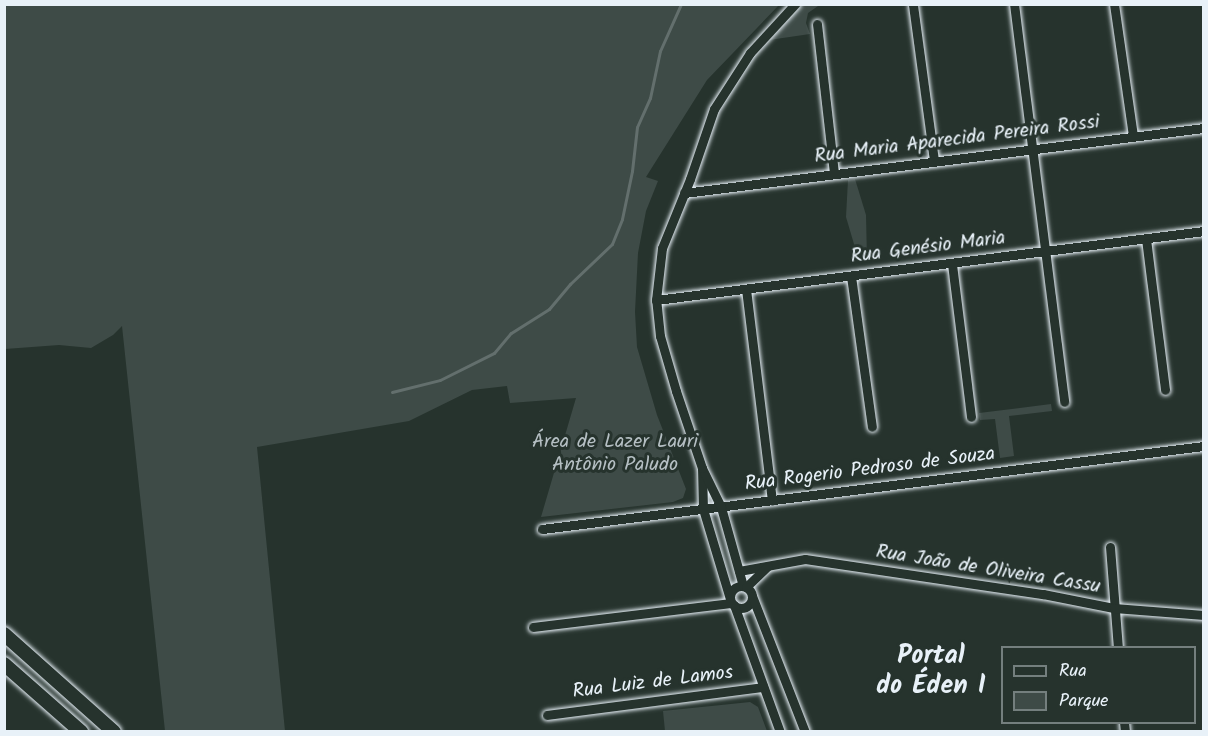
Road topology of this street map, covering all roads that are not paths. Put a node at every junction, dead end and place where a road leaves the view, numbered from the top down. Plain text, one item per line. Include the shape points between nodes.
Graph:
1 (795, 4) edge
2 (1014, 4) edge
3 (1114, 4) edge
4 (913, 5) edge
5 (817, 24) dead end
6 (1203, 128) edge
7 (1133, 136) junction
8 (1033, 149) junction
9 (934, 161) junction
10 (834, 173) junction
11 (690, 178) junction
12 (715, 190) junction
13 (684, 193) junction
14 (1203, 231) edge
15 (1146, 239) junction
16 (1046, 252) junction
17 (952, 264) junction
18 (851, 276) junction
19 (746, 289) junction
20 (656, 300) junction
21 (1165, 390) dead end
22 (1064, 402) dead end
23 (971, 417) dead end
24 (872, 427) dead end
25 (1203, 446) edge
26 (702, 468) junction
27 (772, 500) junction
28 (721, 507) junction
29 (703, 509) junction
30 (542, 529) dead end
31 (1110, 547) dead end
32 (769, 565) junction
33 (739, 571) junction
34 (745, 586) junction
35 (752, 596) junction
36 (732, 602) junction
37 (1114, 608) junction
38 (1203, 615) edge
39 (533, 627) dead end
40 (4, 634) edge
41 (1118, 646) edge
42 (4, 664) edge
43 (763, 687) junction
44 (547, 715) dead end
45 (81, 732) edge
46 (114, 732) edge
47 (780, 732) edge
48 (805, 732) edge

1 - 11 street via 750,53 714,109
2 - 8 street
3 - 7 street
4 - 9 street
5 - 10 street
6 - 7 street, Rua Maria Aparecida Pereira Rossi
7 - 8 street, Rua Maria Aparecida Pereira Rossi
8 - 9 street, Rua Maria Aparecida Pereira Rossi
8 - 16 street
9 - 10 street, Rua Maria Aparecida Pereira Rossi
10 - 12 street, Rua Maria Aparecida Pereira Rossi
11 - 12 street
11 - 13 street
12 - 13 street, Rua Maria Aparecida Pereira Rossi
13 - 20 street via 662,248
14 - 15 street, Rua Genésio Maria
15 - 16 street, Rua Genésio Maria
15 - 21 street
16 - 17 street, Rua Genésio Maria
16 - 22 street
17 - 18 street, Rua Genésio Maria
17 - 23 street
18 - 19 street, Rua Genésio Maria
18 - 24 street
19 - 20 street, Rua Genésio Maria
19 - 27 street
20 - 26 street via 660,336
25 - 27 street, Rua Rogerio Pedroso de Souza
26 - 28 street
26 - 29 street
27 - 28 street, Rua Rogerio Pedroso de Souza
28 - 29 street, Rua Rogerio Pedroso de Souza
28 - 33 street
29 - 30 street, Rua Rogerio Pedroso de Souza
29 - 36 street
31 - 37 street
32 - 33 street, Rua João de Oliveira Cassu
32 - 34 street
32 - 37 street, Rua João de Oliveira Cassu via 805,559
33 - 34 street
34 - 35 street
34 - 36 street via 733,589
35 - 36 street via 744,608
35 - 48 street
36 - 39 street
36 - 43 street
37 - 38 street, Rua João de Oliveira Cassu
37 - 41 street
40 - 46 main road
42 - 45 main road
43 - 44 street, Rua Luiz de Lamos
43 - 47 street

